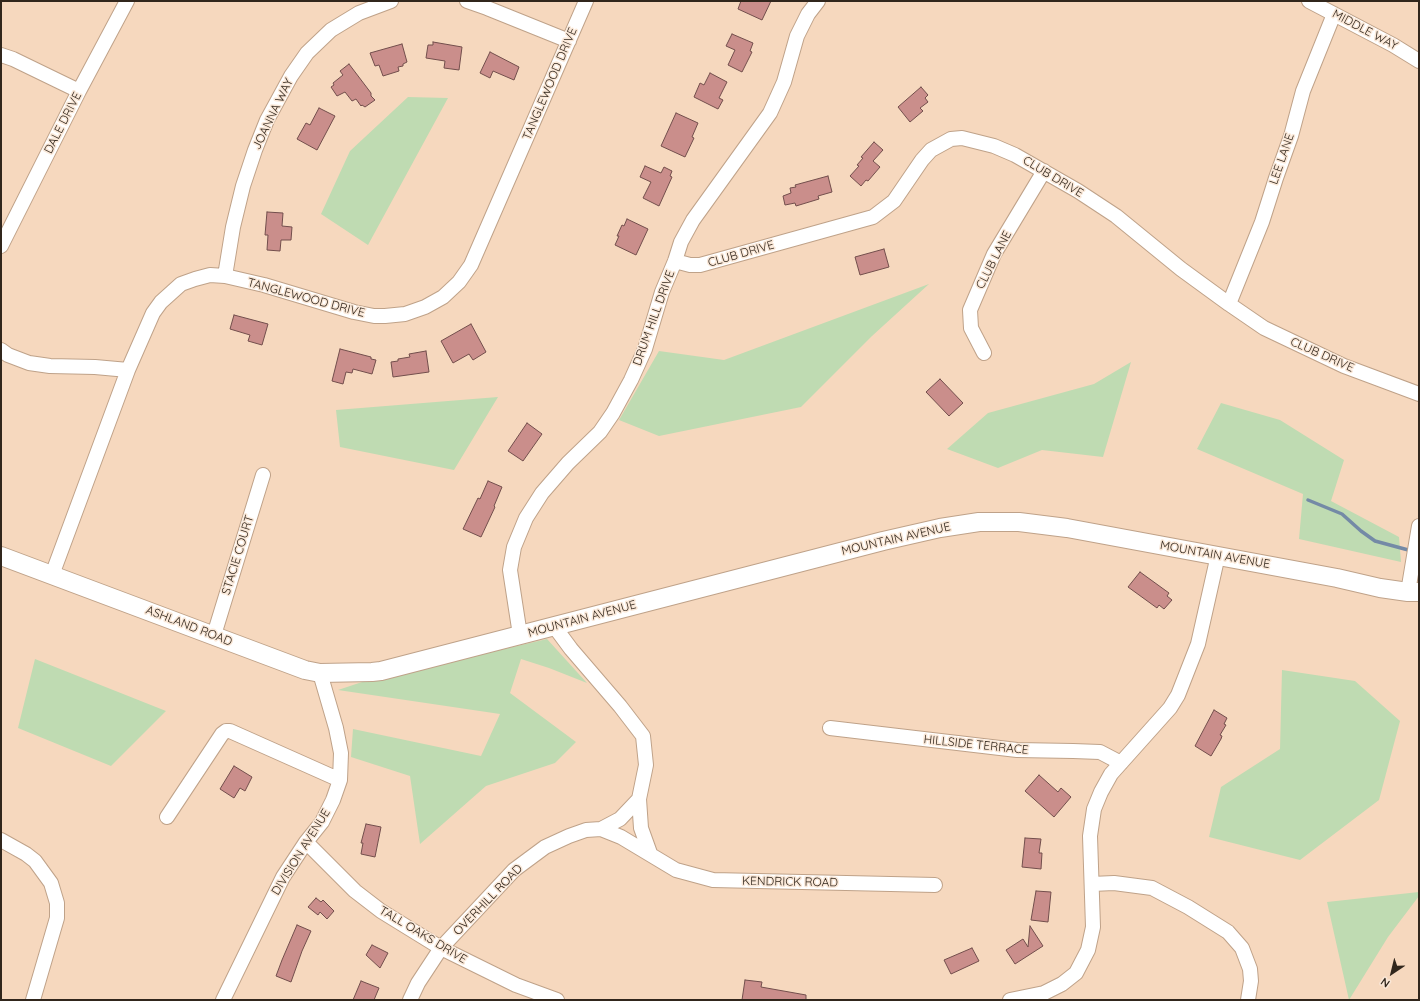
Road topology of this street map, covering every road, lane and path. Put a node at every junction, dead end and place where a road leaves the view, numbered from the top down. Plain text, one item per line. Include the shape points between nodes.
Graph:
1 (127, 1) edge
2 (391, 1) edge
3 (466, 1) edge
4 (586, 1) edge
5 (818, 1) edge
6 (1309, 1) edge
7 (1334, 14) junction
8 (569, 41) junction
9 (1, 55) edge
10 (1419, 61) edge
11 (79, 91) junction
12 (1044, 171) junction
13 (1, 246) edge
14 (675, 261) junction
15 (225, 276) junction
16 (1229, 304) junction
17 (1, 350) edge
18 (984, 353) dead end
19 (128, 370) junction
20 (1419, 394) edge
21 (263, 475) dead end
22 (1419, 526) edge
23 (1218, 555) junction
24 (1, 556) edge
25 (52, 575) junction
26 (1414, 592) edge
27 (554, 626) junction
28 (214, 635) junction
29 (520, 635) junction
30 (381, 671) joint
31 (320, 673) junction
32 (830, 728) dead end
33 (1121, 763) junction
34 (340, 780) junction
35 (639, 799) junction
36 (167, 817) dead end
37 (601, 829) junction
38 (1, 840) edge
39 (306, 842) junction
40 (650, 853) junction
41 (1092, 884) junction
42 (936, 885) dead end
43 (441, 948) junction
44 (33, 1000) edge
45 (223, 1000) edge
46 (410, 1000) edge
47 (557, 1000) edge
48 (1010, 1000) edge
49 (1248, 1000) edge

1 - 11 street, DALE DRIVE
2 - 15 street, JOANNA WAY via 359,13 331,30 307,53 291,76 254,150 233,227
3 - 8 street
4 - 8 street, TANGLEWOOD DRIVE
5 - 14 street, DRUM HILL DRIVE via 796,36 784,82 770,113 693,220 681,242
6 - 7 street, MIDDLE WAY
7 - 10 street, MIDDLE WAY
7 - 16 street, LEE LANE via 1303,91 1262,222
8 - 15 street, TANGLEWOOD DRIVE via 471,265 459,282 444,296 411,313 374,316
9 - 11 street
11 - 13 street, DALE DRIVE
12 - 14 street, CLUB DRIVE via 1015,155 977,140 951,139 931,150 894,201 873,216 700,265
12 - 16 street, CLUB DRIVE via 1116,216
12 - 18 street, CLUB LANE via 994,254 970,310 971,328
14 - 29 street, DRUM HILL DRIVE via 644,349 613,414 600,432 542,493 526,518 514,547 510,570
15 - 19 street, TANGLEWOOD DRIVE via 210,275 195,279 181,284 172,291 153,313
16 - 20 street, CLUB DRIVE via 1264,328 1344,366
17 - 19 street via 29,363
19 - 25 street, TANGLEWOOD DRIVE
21 - 28 street, STACIE COURT
22 - 26 street via 1413,561
23 - 26 main road, MOUNTAIN AVENUE via 1380,588
23 - 27 main road, MOUNTAIN AVENUE via 1067,528 1019,522 979,522 890,539
23 - 33 street via 1198,644 1178,695 1170,708
24 - 25 main road, ASHLAND ROAD
25 - 28 main road, ASHLAND ROAD
27 - 29 main road, MOUNTAIN AVENUE
27 - 35 street via 643,736 646,765
28 - 31 main road, ASHLAND ROAD via 305,670
29 - 30 main road, MOUNTAIN AVENUE
30 - 31 main road, ASHLAND ROAD
31 - 34 street, DIVISION AVENUE via 341,753
32 - 33 street, HILLSIDE TERRACE via 1017,750 1100,752
33 - 41 street via 1111,774 1094,809 1090,836
34 - 36 street via 226,731
34 - 39 street, DIVISION AVENUE via 334,800 322,822
35 - 37 street, OVERHILL ROAD via 620,819
35 - 40 street via 641,828
37 - 40 street, KENDRICK ROAD via 621,836
37 - 43 street, OVERHILL ROAD via 586,830 569,836 545,847 530,858 514,870
38 - 44 street via 35,861 51,883 57,903 57,918
39 - 43 street, TALL OAKS DRIVE via 355,891 380,911
39 - 45 street, DIVISION AVENUE via 283,877
40 - 42 street, KENDRICK ROAD via 676,870 713,880
41 - 48 street via 1094,927 1088,950 1076,973 1044,993
41 - 49 street via 1152,888 1182,903 1228,932 1242,948 1250,969
43 - 46 street, OVERHILL ROAD
43 - 47 street, TALL OAKS DRIVE via 516,985

